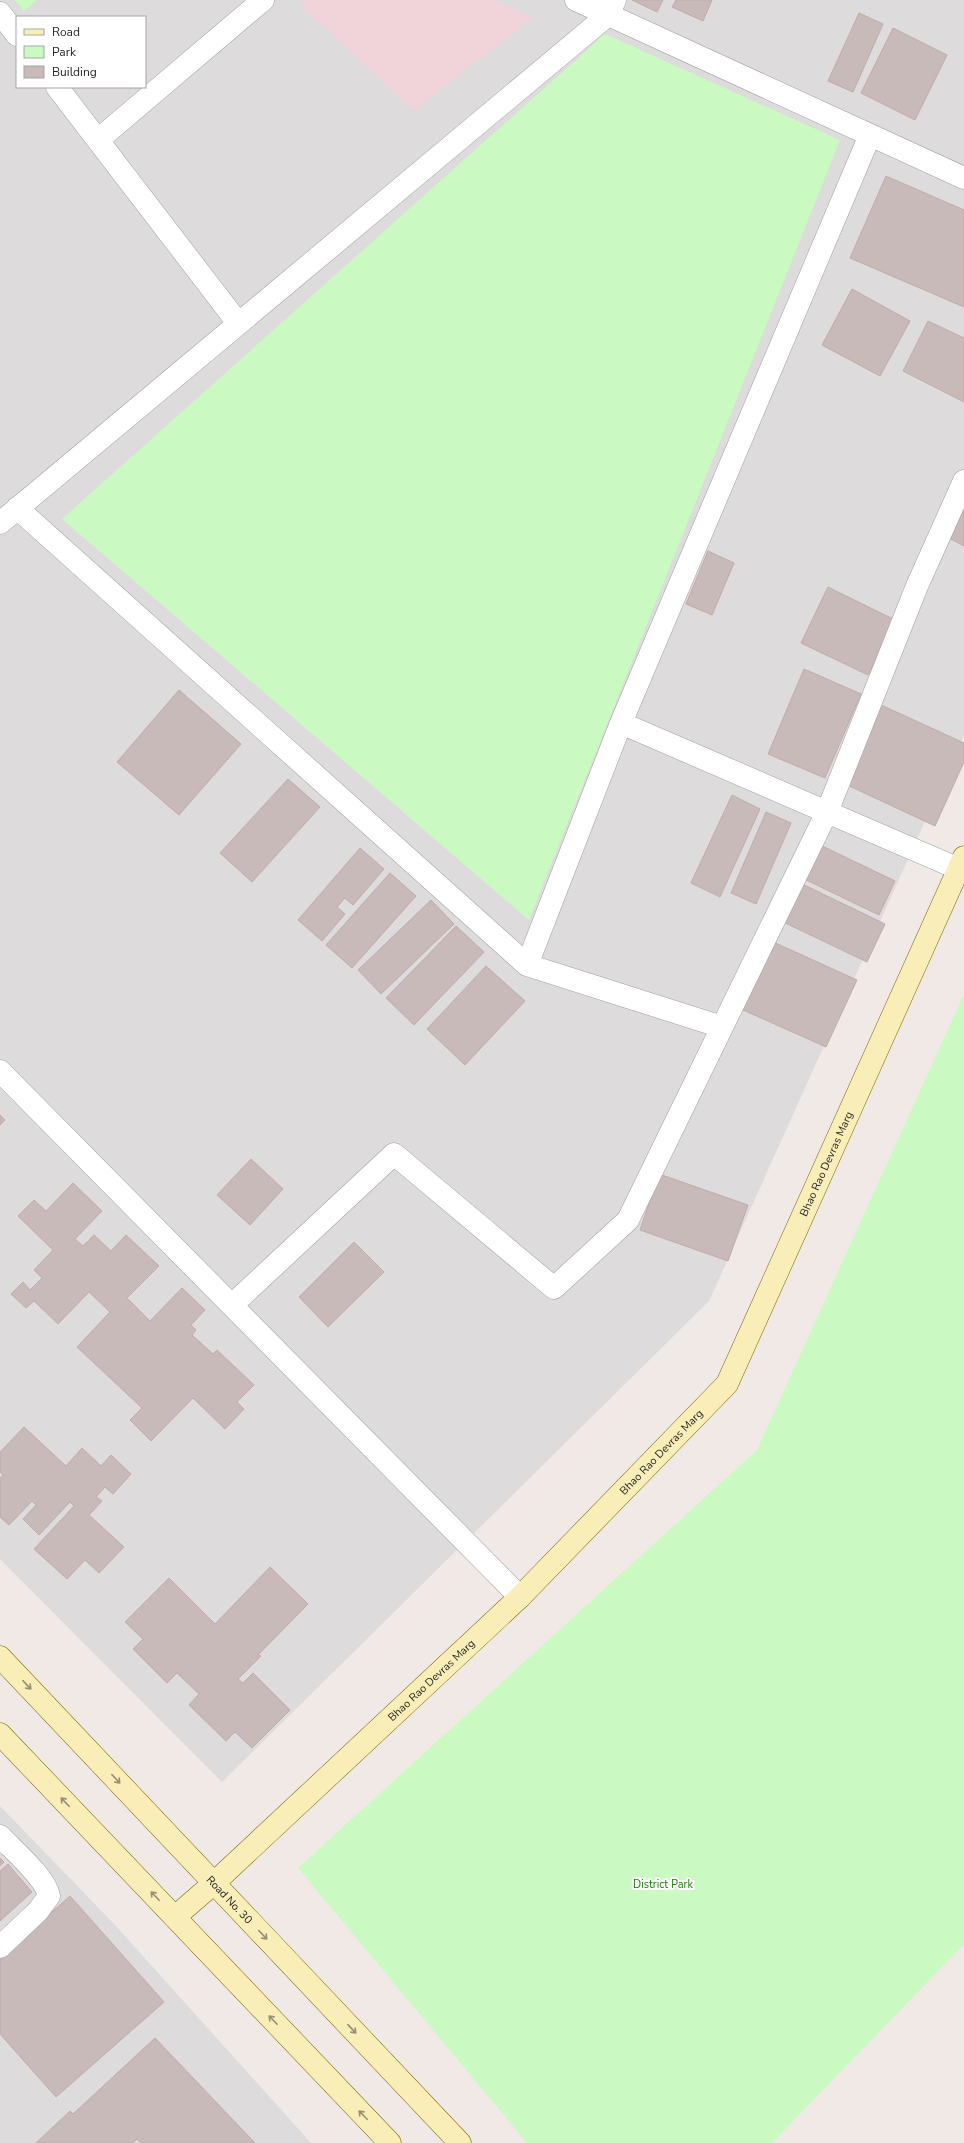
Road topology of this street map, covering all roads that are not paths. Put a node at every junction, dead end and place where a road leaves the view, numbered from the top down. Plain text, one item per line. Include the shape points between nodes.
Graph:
1 (263, 0) edge
2 (576, 0) edge
3 (611, 7) edge
4 (0, 13) edge
5 (16, 35) edge
6 (58, 88) edge
7 (870, 135) junction
8 (98, 140) junction
9 (964, 178) edge
10 (238, 323) junction
11 (964, 481) edge
12 (17, 508) junction
13 (0, 523) edge
14 (621, 722) junction
15 (826, 812) junction
16 (961, 863) edge
17 (527, 966) junction
18 (722, 1027) junction
19 (0, 1071) edge
20 (232, 1305) junction
21 (520, 1597) junction
22 (0, 1656) edge
23 (0, 1734) edge
24 (0, 1836) edge
25 (214, 1883) junction
26 (175, 1917) junction
27 (0, 1946) edge
28 (390, 2143) edge
29 (460, 2143) edge

1 - 8 street
2 - 3 street
3 - 7 street
3 - 10 street
4 - 5 street
6 - 8 street
7 - 9 street
7 - 14 street
8 - 10 street
10 - 12 street
11 - 15 street via 917,586
12 - 13 street
12 - 17 street
14 - 15 street
14 - 17 street
15 - 16 street
15 - 18 street
16 - 21 street, Bhao Rao Devras Marg via 727,1384
17 - 18 street
18 - 20 street via 628,1220 554,1288 394,1154
19 - 20 street
20 - 21 street
21 - 25 street, Bhao Rao Devras Marg
22 -> 25 street, Road No. 30
26 -> 23 street
24 - 27 street via 41,1880 48,1889 49,1896 38,1911
25 - 26 street, Bhao Rao Devras Marg
25 -> 29 street, Road No. 30
28 -> 26 street

